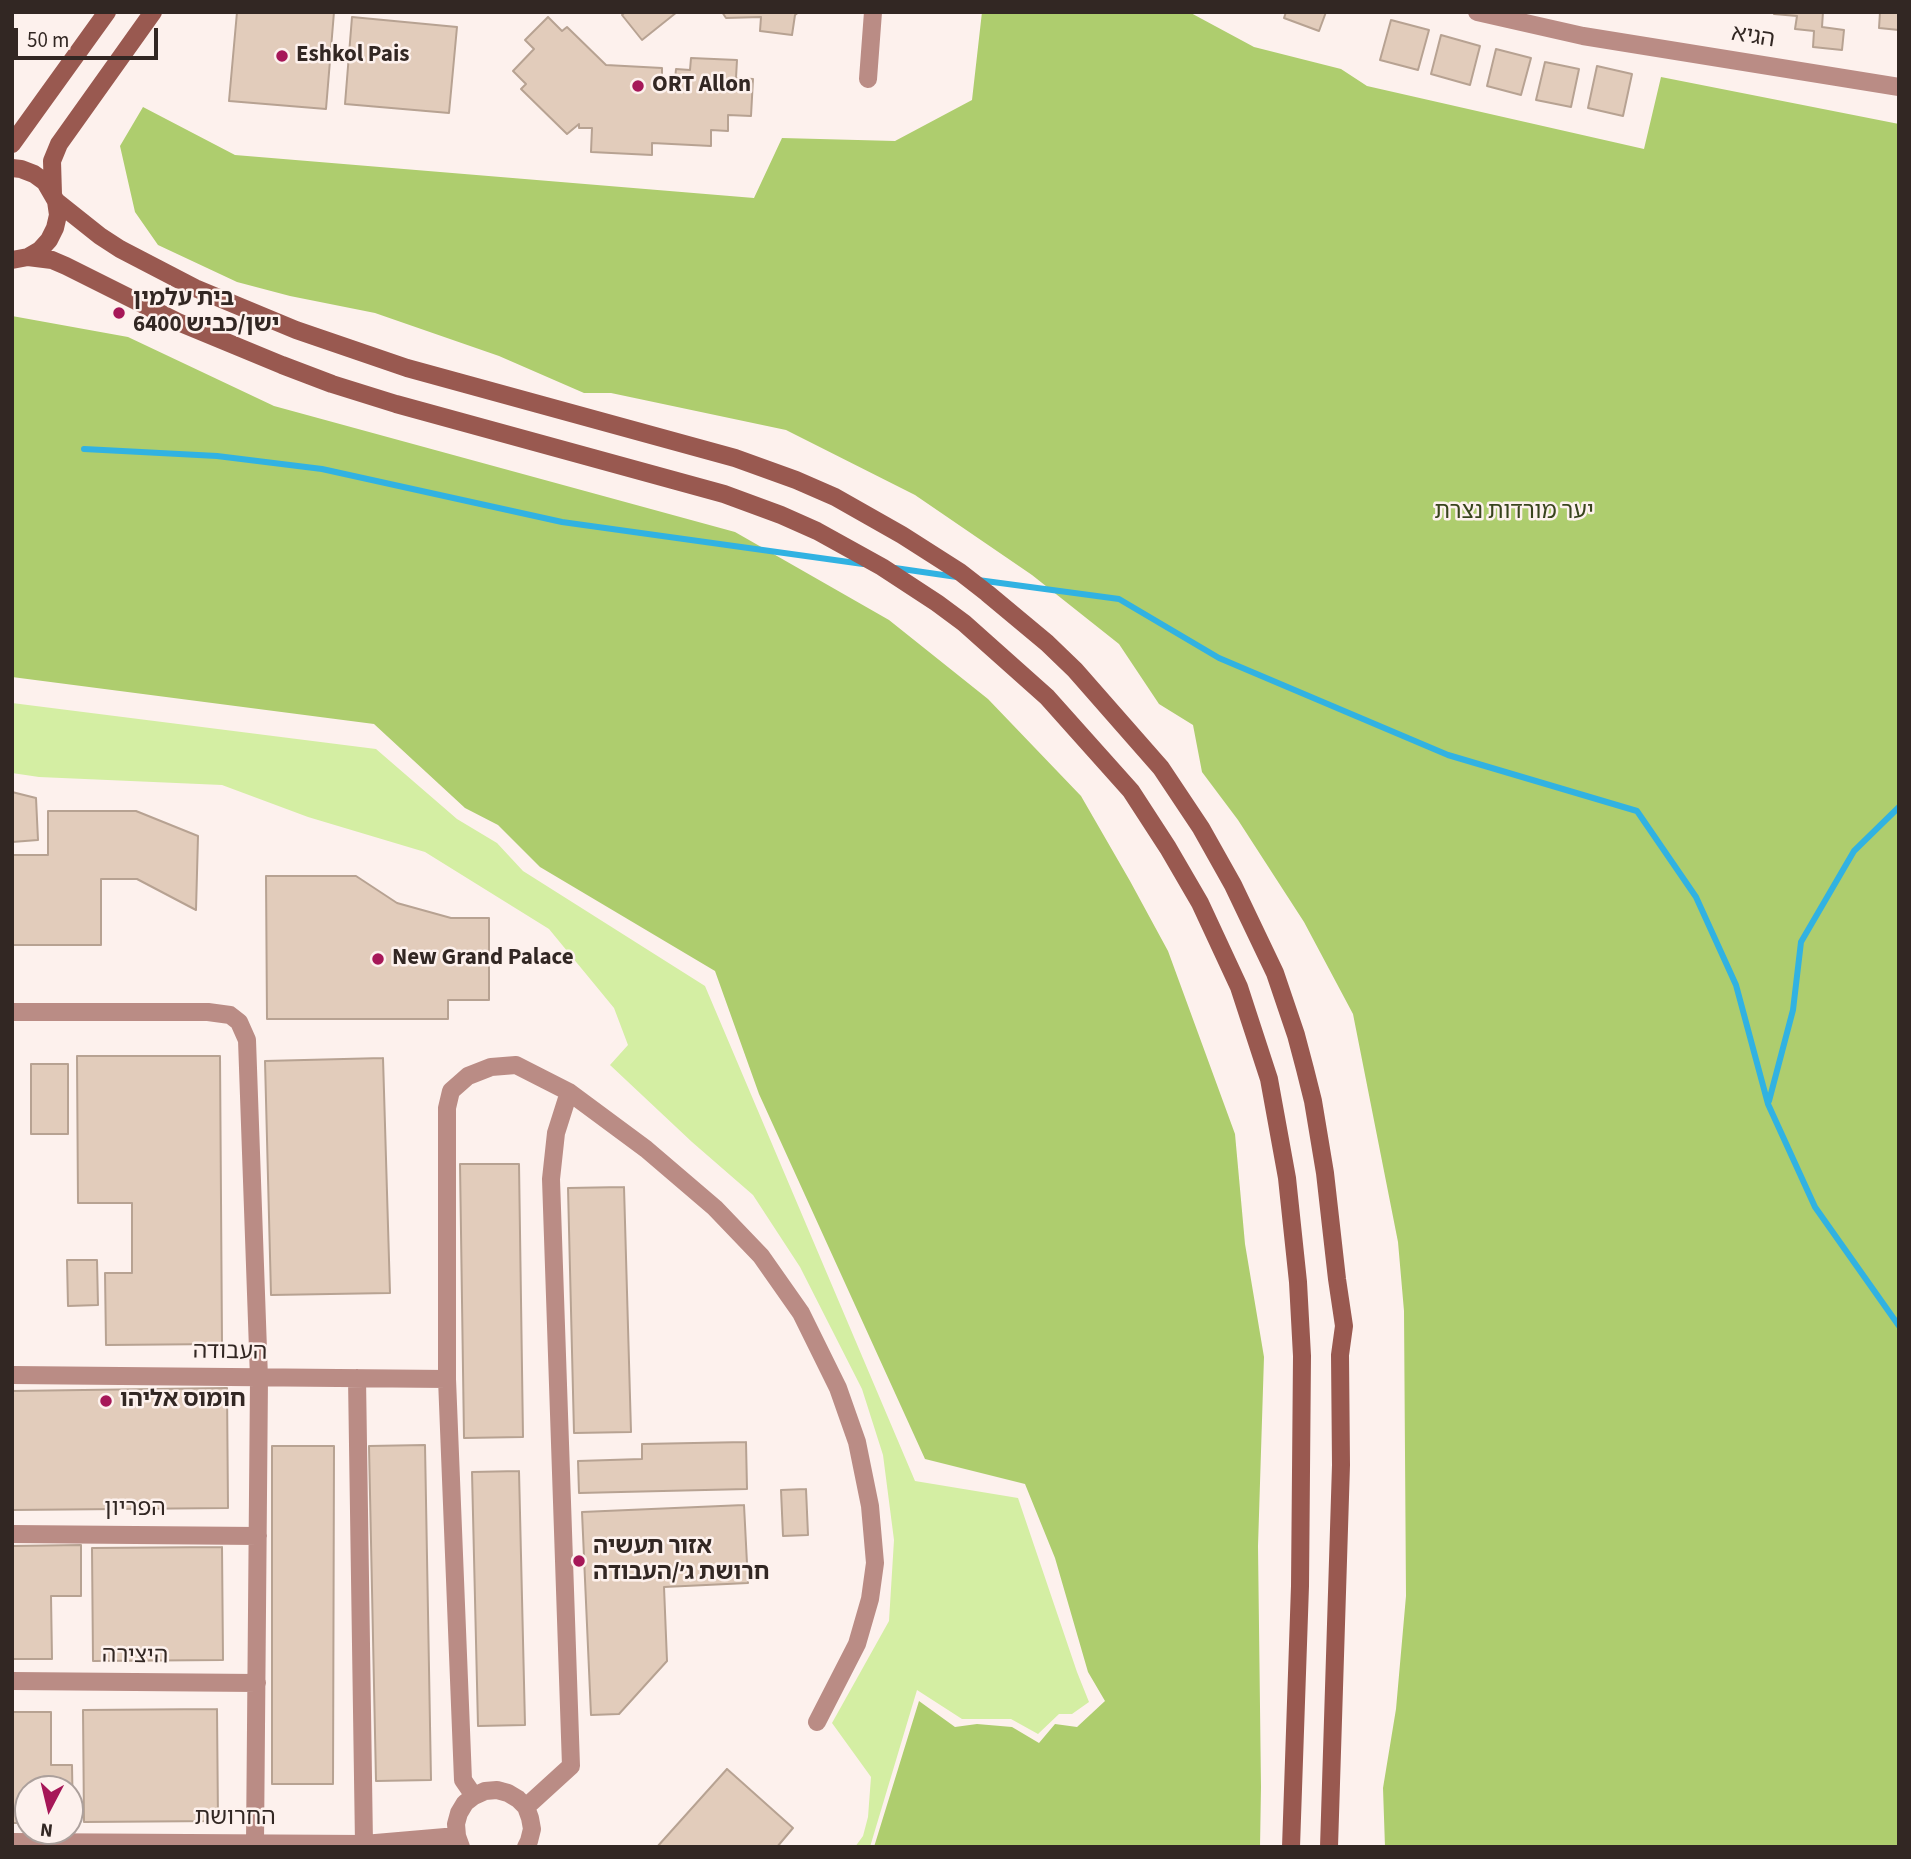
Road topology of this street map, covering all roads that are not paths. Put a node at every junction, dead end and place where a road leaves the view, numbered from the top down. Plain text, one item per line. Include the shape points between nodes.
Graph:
1 (107, 12) edge
2 (153, 12) edge
3 (873, 12) edge
4 (1477, 12) edge
5 (868, 79) dead end
6 (1899, 87) edge
7 (12, 144) edge
8 (12, 168) edge
9 (55, 198) junction
10 (20, 258) edge
11 (12, 1012) edge
12 (569, 1092) junction
13 (12, 1375) edge
14 (259, 1378) junction
15 (358, 1378) junction
16 (447, 1379) junction
17 (12, 1534) edge
18 (258, 1536) junction
19 (12, 1681) edge
20 (257, 1683) junction
21 (817, 1721) dead end
22 (474, 1796) junction
23 (526, 1807) junction
24 (459, 1841) edge
25 (12, 1842) edge
26 (256, 1843) junction
27 (364, 1844) junction
28 (526, 1847) edge
29 (1291, 1847) edge
30 (1329, 1847) edge

1 - 7 main road
2 - 9 main road via 59,144 52,161
3 - 5 street
4 - 6 street, הגיא via 1583,36
8 - 9 main road via 34,174
9 - 10 main road via 58,215 49,240 40,250
9 - 30 main road via 120,248 195,288 296,330 407,368 735,458 835,497 960,572 996,600 1074,670 1161,768 1233,884 1275,973 1306,1069 1325,1173 1344,1326
10 - 29 main road via 52,260 178,322 332,384 724,494 817,531 891,573 964,623 1047,696 1130,791 1200,903 1239,987 1269,1079 1285,1167 1302,1356
11 - 14 street via 208,1012 239,1022 247,1040
12 - 16 street via 516,1065 491,1067 468,1076 451,1091 447,1108
12 - 21 street via 646,1149 715,1208 761,1256 801,1313 838,1388 857,1442 875,1563 857,1644
12 - 23 street via 556,1133 551,1179 571,1766
13 - 14 street, העבודה
14 - 15 street, העבודה
14 - 18 street
15 - 16 street, העבודה
15 - 27 street
16 - 22 street via 463,1780
17 - 18 street, הפריון
18 - 20 street
19 - 20 street, היצירה
20 - 26 street
22 - 23 street via 496,1790
22 - 24 street via 459,1813
23 - 28 street via 532,1829
24 - 27 street, החרושת
25 - 26 street, החרושת
26 - 27 street, החרושת

